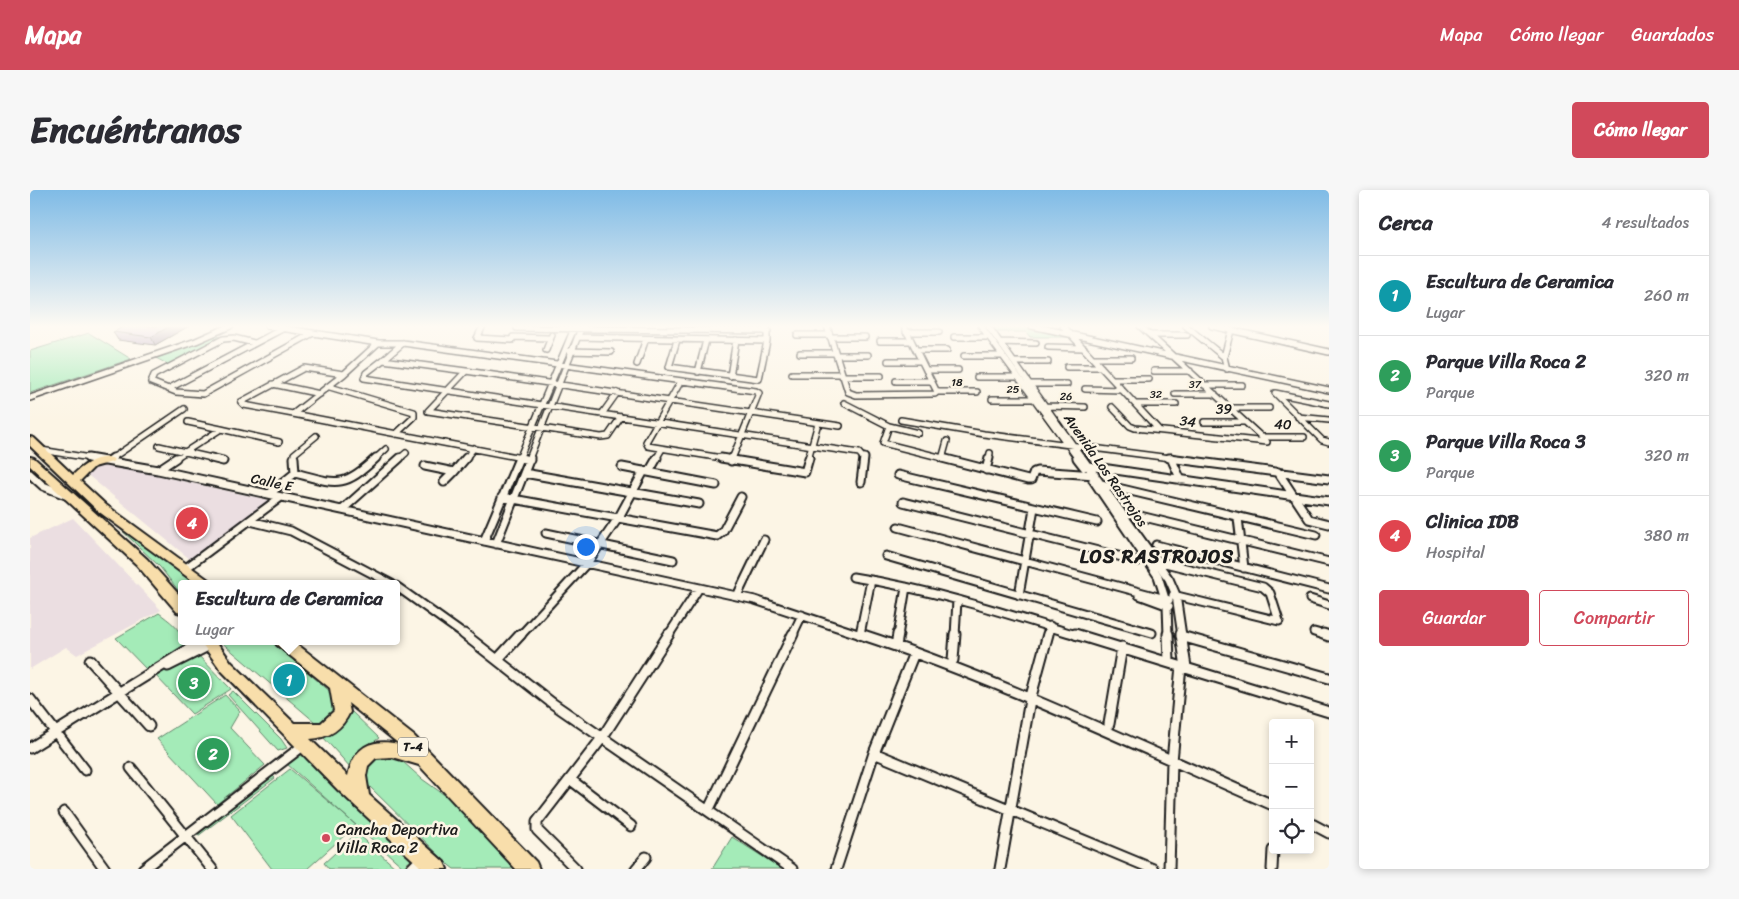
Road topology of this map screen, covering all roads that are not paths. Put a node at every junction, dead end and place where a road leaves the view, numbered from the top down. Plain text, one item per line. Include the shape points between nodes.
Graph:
1 (1224, 357) edge
2 (141, 358) edge
3 (147, 358) edge
4 (188, 358) edge
5 (227, 358) edge
6 (268, 358) edge
7 (362, 358) edge
8 (386, 358) edge
9 (512, 358) edge
10 (561, 358) edge
11 (570, 358) edge
12 (639, 358) edge
13 (672, 358) edge
14 (702, 358) edge
15 (733, 358) edge
16 (764, 358) edge
17 (836, 358) edge
18 (919, 358) edge
19 (1003, 358) edge
20 (1011, 358) edge
21 (1093, 358) joint
22 (1131, 358) dead end
23 (1175, 358) edge
24 (1180, 358) edge
25 (383, 360) junction
26 (888, 361) dead end
27 (921, 361) junction
28 (1014, 362) junction
29 (1048, 362) dead end
30 (559, 364) junction
31 (637, 364) dead end
32 (567, 365) junction
33 (1067, 367) dead end
34 (1101, 367) junction
35 (1226, 368) junction
36 (926, 370) junction
37 (958, 370) dead end
38 (466, 371) junction
39 (1154, 371) dead end
40 (1190, 371) junction
41 (698, 372) junction
42 (344, 374) junction
43 (792, 374) dead end
44 (842, 375) junction
45 (730, 376) junction
46 (881, 376) dead end
47 (976, 376) dead end
48 (1017, 376) junction
49 (1112, 379) junction
50 (1149, 379) dead end
51 (682, 380) junction
52 (896, 381) dead end
53 (932, 381) junction
54 (550, 383) junction
55 (273, 384) junction
56 (1029, 384) junction
57 (1067, 384) dead end
58 (1204, 384) junction
59 (560, 385) junction
60 (1242, 385) dead end
61 (330, 387) junction
62 (168, 389) junction
63 (1085, 389) dead end
64 (1329, 389) edge
65 (1122, 390) junction
66 (446, 391) junction
67 (937, 392) junction
68 (977, 392) dead end
69 (320, 394) junction
70 (617, 394) junction
71 (1175, 394) dead end
72 (1214, 394) junction
73 (30, 397) edge
74 (992, 399) dead end
75 (1033, 399) junction
76 (669, 401) junction
77 (844, 404) dead end
78 (1135, 404) junction
79 (1176, 404) dead end
80 (1329, 404) edge
81 (541, 406) junction
82 (1045, 406) junction
83 (551, 407) junction
84 (1085, 407) dead end
85 (1112, 407) dead end
86 (1230, 408) junction
87 (1269, 408) dead end
88 (184, 410) dead end
89 (751, 413) junction
90 (602, 414) junction
91 (292, 415) junction
92 (621, 417) junction
93 (1298, 417) junction
94 (901, 420) dead end
95 (1329, 420) edge
96 (188, 422) dead end
97 (657, 422) junction
98 (1204, 422) dead end
99 (1245, 422) junction
100 (818, 423) junction
101 (840, 426) dead end
102 (889, 426) junction
103 (531, 428) junction
104 (221, 429) junction
105 (541, 430) junction
106 (1159, 430) junction
107 (918, 433) dead end
108 (396, 434) junction
109 (316, 436) dead end
110 (742, 436) junction
111 (1304, 437) dead end
112 (30, 440) edge
113 (1263, 440) junction
114 (947, 441) dead end
115 (279, 442) dead end
116 (1329, 442) edge
117 (1070, 445) junction
118 (159, 446) dead end
119 (812, 446) junction
120 (474, 448) junction
121 (386, 449) dead end
122 (662, 449) junction
123 (41, 450) junction
124 (186, 452) junction
125 (406, 453) dead end
126 (990, 453) dead end
127 (84, 457) junction
128 (1171, 457) junction
129 (518, 458) junction
130 (942, 459) junction
131 (30, 460) edge
132 (108, 460) junction
133 (530, 460) junction
134 (223, 461) dead end
135 (731, 461) junction
136 (425, 466) dead end
137 (1085, 466) junction
138 (622, 467) dead end
139 (158, 470) junction
140 (986, 470) junction
141 (454, 472) junction
142 (524, 472) junction
143 (646, 472) junction
144 (1278, 472) junction
145 (30, 474) edge
146 (295, 474) junction
147 (898, 475) dead end
148 (1092, 475) junction
149 (71, 477) junction
150 (1329, 479) edge
151 (1181, 480) junction
152 (444, 482) dead end
153 (861, 482) dead end
154 (1099, 484) junction
155 (716, 485) dead end
156 (632, 492) junction
157 (269, 494) junction
158 (69, 496) junction
159 (1292, 496) junction
160 (281, 497) junction
161 (502, 497) junction
162 (741, 498) dead end
163 (513, 499) junction
164 (1329, 501) edge
165 (903, 502) dead end
166 (699, 504) dead end
167 (1034, 508) junction
168 (342, 510) junction
169 (1132, 514) dead end
170 (619, 517) junction
171 (1238, 518) junction
172 (250, 521) junction
173 (1097, 522) dead end
174 (1329, 524) edge
175 (898, 527) dead end
176 (546, 533) dead end
177 (1028, 534) junction
178 (1316, 535) dead end
179 (764, 540) dead end
180 (484, 541) junction
181 (1239, 541) junction
182 (496, 544) junction
183 (600, 544) junction
184 (1156, 545) dead end
185 (886, 556) dead end
186 (673, 560) dead end
187 (1024, 561) junction
188 (1138, 561) dead end
189 (1157, 561) junction
190 (588, 562) junction
191 (1329, 562) edge
192 (186, 568) junction
193 (1244, 568) junction
194 (853, 577) dead end
195 (202, 580) edge
196 (384, 580) edge
197 (871, 580) junction
198 (906, 586) junction
199 (699, 588) junction
200 (400, 589) edge
201 (1329, 589) edge
202 (1019, 595) junction
203 (737, 596) junction
204 (1166, 599) junction
205 (957, 600) junction
206 (1310, 600) dead end
207 (1176, 602) junction
208 (178, 603) edge
209 (1329, 604) edge
210 (802, 615) junction
211 (1050, 626) junction
212 (1152, 632) dead end
213 (1314, 632) dead end
214 (860, 634) junction
215 (1181, 636) junction
216 (1329, 636) edge
217 (201, 645) edge
218 (208, 645) edge
219 (287, 645) edge
220 (896, 646) junction
221 (1122, 647) junction
222 (914, 653) junction
223 (90, 660) dead end
224 (498, 660) junction
225 (953, 660) dead end
226 (1169, 662) junction
227 (1184, 667) junction
228 (1329, 678) edge
229 (337, 685) junction
230 (119, 693) junction
231 (30, 699) edge
232 (1030, 700) junction
233 (1329, 712) edge
234 (1109, 724) dead end
235 (149, 726) dead end
236 (289, 730) junction
237 (56, 732) junction
238 (602, 738) junction
239 (304, 745) junction
240 (30, 748) edge
241 (874, 753) junction
242 (422, 758) junction
243 (1172, 761) junction
244 (131, 768) dead end
245 (85, 770) dead end
246 (571, 780) junction
247 (361, 800) junction
248 (1269, 803) edge
249 (1011, 810) junction
250 (64, 812) dead end
251 (708, 812) junction
252 (1314, 825) edge
253 (631, 826) dead end
254 (1329, 834) edge
255 (186, 836) junction
256 (1273, 854) edge
257 (646, 857) dead end
258 (425, 865) edge
259 (105, 869) edge
260 (143, 869) edge
261 (212, 869) edge
262 (529, 869) edge
263 (576, 869) edge
264 (636, 869) edge
265 (792, 869) edge
266 (836, 869) edge
267 (1000, 869) edge
268 (1154, 869) edge
269 (1169, 869) edge
270 (1272, 869) edge

1 - 35 street
2 - 73 street
3 - 73 street
4 - 62 street via 151,377 151,382
5 - 62 street
6 - 62 street via 203,394
7 - 42 street
8 - 25 street
9 - 30 street
10 - 30 street
11 - 32 street
12 - 31 street
13 - 41 street via 669,367
14 - 41 street
15 - 45 street
16 - 45 street via 760,378
17 - 44 street
18 - 27 street
19 - 48 street, Avenida Los Rastrojos
20 - 28 street, Avenida Los Rastrojos
21 - 22 street
21 - 34 street
23 - 40 street
24 - 35 street
25 - 38 street
25 - 66 street via 364,378
26 - 27 street
27 - 36 street
28 - 29 street
28 - 56 street, Avenida Los Rastrojos
30 - 32 street
30 - 54 street
32 - 51 street
32 - 59 street
33 - 34 street
34 - 49 street
35 - 64 street
36 - 37 street
36 - 53 street
38 - 54 street
38 - 66 street
39 - 40 street
40 - 58 street
41 - 45 street
42 - 55 street via 307,368
42 - 61 street
43 - 44 street
44 - 46 street
44 - 67 street, 18 via 847,390 856,395 926,395
47 - 48 street
48 - 75 street, Avenida Los Rastrojos
49 - 50 street
49 - 65 street
51 - 76 street
51 - 89 street via 758,392
52 - 53 street
53 - 67 street
54 - 59 street
54 - 81 street
55 - 69 street
55 - 91 street via 245,399 242,404
56 - 57 street
56 - 82 street, Avenida Los Rastrojos
58 - 60 street
58 - 72 street
59 - 70 street
59 - 83 street
61 - 69 street
61 - 108 street via 414,412 414,418
63 - 65 street
65 - 78 street
66 - 81 street
66 - 103 street via 428,411
67 - 68 street, 18
69 - 91 street
70 - 76 street
70 - 90 street
71 - 72 street, 37
72 - 86 street
74 - 75 street, 25
75 - 117 street, Avenida Los Rastrojos
76 - 89 street
76 - 97 street
77 - 102 street
78 - 79 street, 32
78 - 106 street
80 - 93 street via 1275,393
81 - 83 street
81 - 103 street
82 - 84 street, 26
82 - 117 street, Avenida Los Rastrojos
83 - 90 street
83 - 105 street
85 - 106 street, 34 via 1132,428
86 - 87 street
86 - 99 street
88 - 132 street
89 - 100 street
89 - 110 street
90 - 92 street
91 - 108 street
92 - 97 street
92 - 105 street via 605,437
93 - 95 street
93 - 116 street via 1322,440
94 - 117 street
96 - 104 street
97 - 110 street
97 - 122 street via 645,444
98 - 99 street, 39
99 - 113 street
100 - 101 street
100 - 119 street
102 - 107 street
102 - 130 street via 882,441 885,445
103 - 105 street
103 - 129 street
104 - 115 street
104 - 124 street
105 - 133 street
106 - 113 street, 34
108 - 120 street
109 - 146 street via 294,454
110 - 119 street
110 - 135 street
111 - 113 street, 40
112 - 123 highway
114 - 130 street
117 - 128 street
117 - 137 street, Avenida Los Rastrojos
118 - 124 street
119 - 135 street via 805,472
119 - 153 street via 863,454
120 - 129 street
120 - 141 street
121 - 146 street via 348,482 334,484
122 - 135 street
122 - 143 street
123 - 127 street, Calle E
123 - 149 highway
124 - 134 street
124 - 139 street
125 - 168 street
126 - 140 street
127 - 132 street, Calle E
127 - 149 highway via 82,465
128 - 144 street
128 - 151 street
129 - 133 street
129 - 161 street
130 - 140 street
131 - 158 highway
132 - 139 street, Calle E
132 - 149 highway via 90,465
133 - 142 street
136 - 141 street
137 - 148 street, Avenida Los Rastrojos
137 - 151 street
138 - 143 street
139 - 157 street, Calle E
140 - 148 street via 1028,480 1037,471
141 - 152 street
142 - 156 street
142 - 163 street
143 - 155 street
143 - 156 street
144 - 150 street
144 - 159 street
145 - 158 street via 43,486
146 - 157 street
147 - 167 street
148 - 154 street, Avenida Los Rastrojos
149 - 192 highway via 102,508
151 - 159 street
154 - 171 street
154 - 189 street, Avenida Los Rastrojos
154 - 204 street, Avenida Los Rastrojos via 1158,576
156 - 166 street
156 - 170 street
157 - 160 street, Calle E
158 - 208 highway via 142,562
159 - 164 street
159 - 174 street via 1309,519
160 - 168 street, Calle E
160 - 172 street
161 - 163 street
161 - 180 street
162 - 170 street via 717,536
163 - 170 street
163 - 182 street
165 - 177 street
167 - 173 street
167 - 177 street
168 - 180 street, Calle E
169 - 181 street
170 - 183 street
171 - 178 street
171 - 181 street
172 - 192 street
172 - 196 street via 291,531
175 - 187 street
176 - 183 street
177 - 187 street
177 - 188 street
179 - 203 street
180 - 182 street, Calle E
181 - 191 street
181 - 193 street
182 - 190 street, Calle E
183 - 186 street
183 - 190 street
184 - 193 street
185 - 202 street
187 - 202 street
187 - 204 street
189 - 207 street, Avenida Los Rastrojos via 1169,579
189 - 207 street via 1263,587 1270,593 1279,621
190 - 199 street, Calle E
190 - 224 street
192 - 195 highway
193 - 201 street
194 - 197 street
197 - 198 street
197 - 214 street
198 - 205 street
198 - 220 street
199 - 203 street, Calle E
199 - 238 street
200 - 224 street
202 - 212 street
203 - 210 street, Calle E
204 - 207 street
204 - 207 street
204 - 226 street, Avenida Los Rastrojos
205 - 211 street
205 - 225 street
206 - 209 street
207 - 215 street, Avenida Los Rastrojos
210 - 214 street, Calle E
210 - 251 street
211 - 221 street
211 - 232 street
213 - 216 street
214 - 220 street, Calle E
215 - 227 street, Avenida Los Rastrojos
215 - 228 street
217 - 230 street
218 - 236 highway
219 - 229 highway, T-4
220 - 222 street, Calle E
221 - 226 street
221 - 234 street
222 - 232 street, Calle E
222 - 241 street
223 - 230 street
224 - 238 street
226 - 227 street
227 - 233 street
227 - 243 street, Avenida Los Rastrojos
229 - 236 highway via 342,712 335,724 310,734
229 - 242 highway, T-4 via 408,741
230 - 235 street
230 - 237 street
231 - 237 street
232 - 243 street, Calle E
232 - 249 street
236 - 239 highway
237 - 240 street
237 - 245 street
238 - 246 street
238 - 251 street
239 - 247 highway
239 - 255 street
241 - 249 street
241 - 266 street
242 - 247 highway, T-4 via 386,748 368,755 359,765 357,777
242 - 262 highway, T-4
243 - 248 street, Calle E
243 - 269 street, Avenida Los Rastrojos
244 - 255 street
246 - 253 street
246 - 263 street via 536,827
247 - 258 highway
249 - 267 street
249 - 268 street
250 - 259 street
251 - 265 street
252 - 254 street
255 - 260 street
255 - 261 street
256 - 270 street
257 - 264 street

